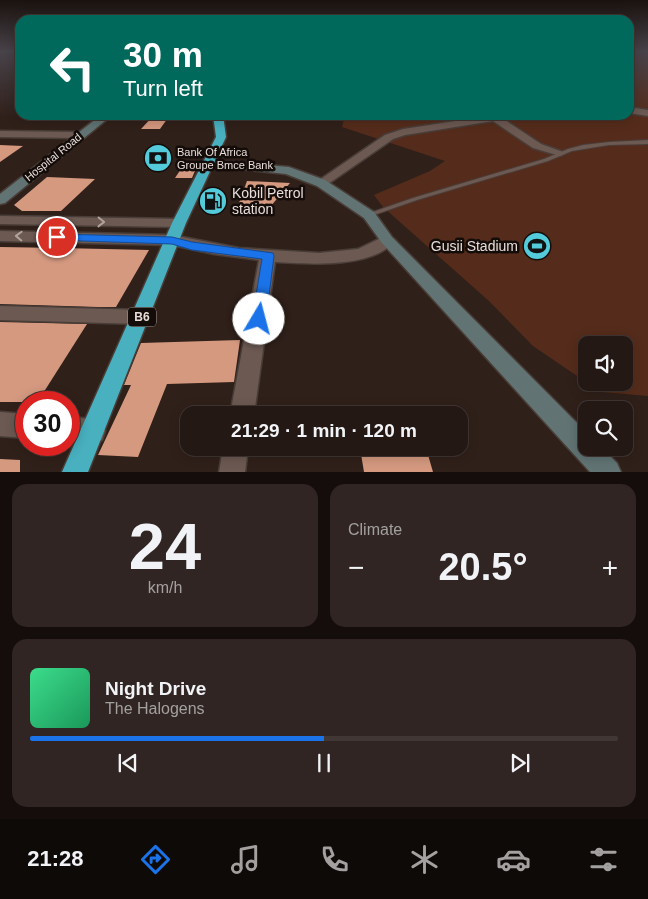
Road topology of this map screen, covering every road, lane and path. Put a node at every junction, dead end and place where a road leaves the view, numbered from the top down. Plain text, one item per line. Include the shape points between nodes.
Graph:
1 (634, 111) edge
2 (648, 112) edge
3 (100, 120) edge
4 (219, 120) edge
5 (482, 120) edge
6 (498, 120) edge
7 (0, 134) edge
8 (80, 135) junction
9 (648, 142) edge
10 (560, 153) junction
11 (208, 163) junction
12 (321, 182) junction
13 (0, 200) edge
14 (369, 215) junction
15 (0, 220) edge
16 (176, 232) junction
17 (0, 236) edge
18 (387, 240) junction
19 (268, 256) junction
20 (0, 313) edge
21 (142, 317) junction
22 (243, 406) edge
23 (0, 424) edge
24 (15, 425) edge
25 (80, 430) edge
26 (93, 431) junction
27 (235, 456) edge
28 (75, 472) edge
29 (232, 472) edge
30 (608, 472) edge

1 - 2 street
3 - 8 street, Hospital Road
4 - 11 highway, B6 via 221,137
5 - 12 street via 389,137
6 - 10 street via 537,146
7 - 8 street
8 - 13 street, Hospital Road
9 - 10 lane via 595,145
10 - 14 lane
11 - 12 street via 266,167
11 - 16 highway, B6
12 - 14 street
14 - 18 street
15 -> 16 street
16 -> 17 street
16 - 19 street via 192,246
16 - 21 highway, B6
18 - 19 street via 359,254 328,258
18 - 30 street
19 - 22 street
20 - 21 street
21 - 26 highway, B6
23 - 24 street
25 - 26 street
26 - 28 highway, B6
27 - 29 street

